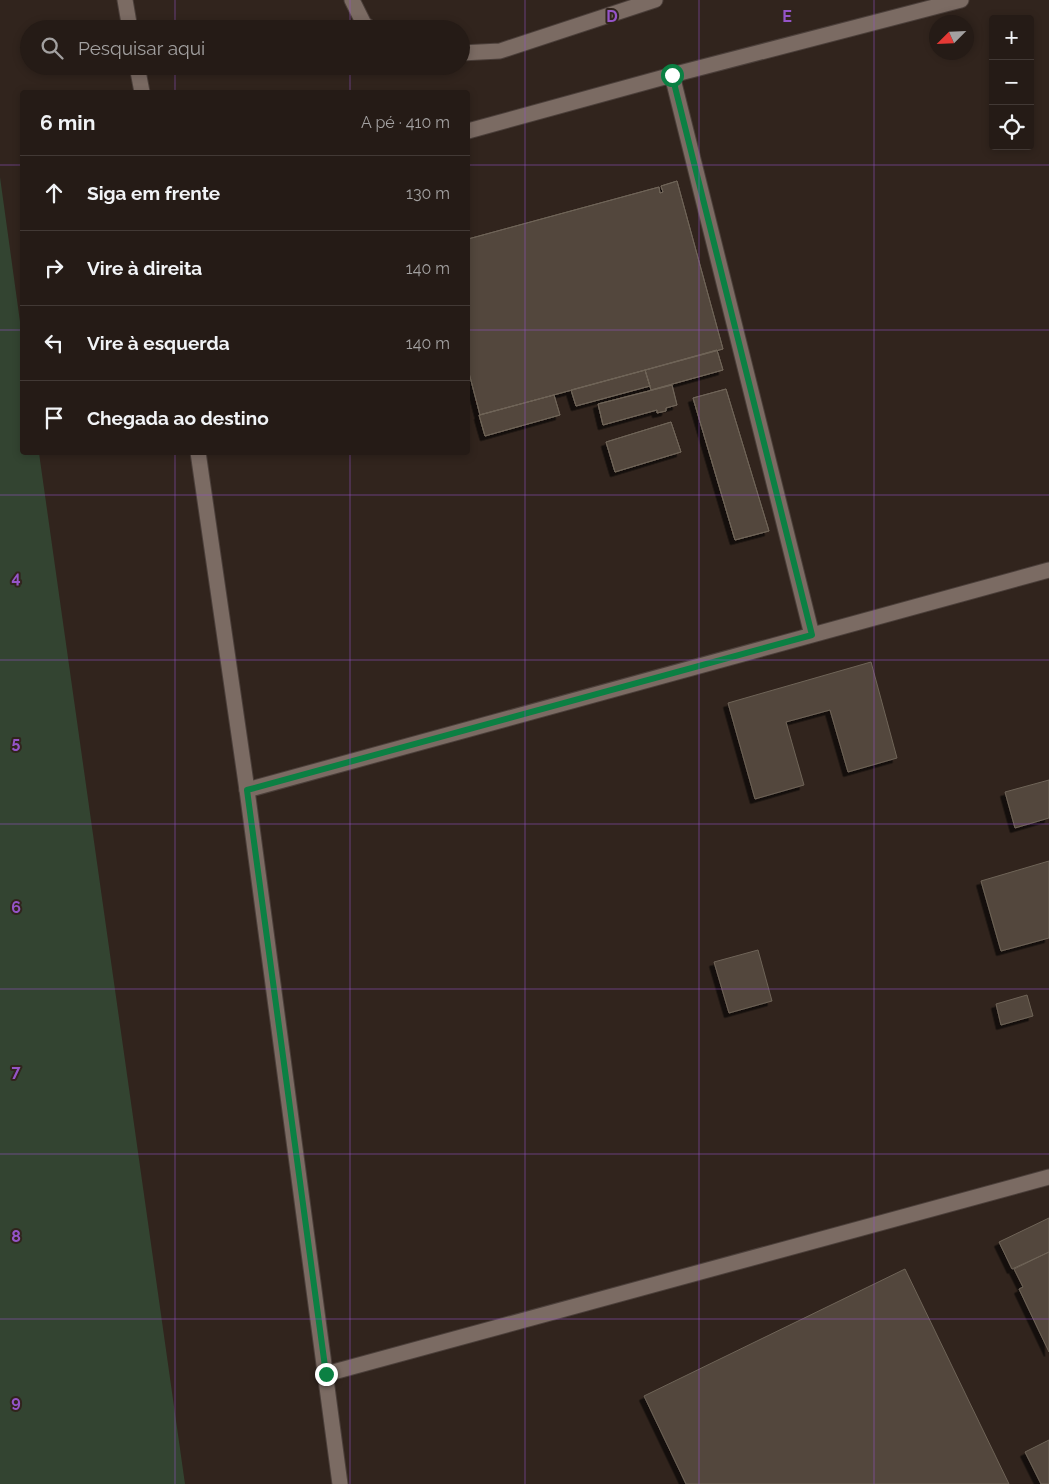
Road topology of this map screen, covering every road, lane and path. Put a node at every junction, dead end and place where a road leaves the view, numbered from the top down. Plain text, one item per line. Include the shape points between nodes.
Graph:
1 (125, 0) edge
2 (352, 0) edge
3 (655, 0) edge
4 (961, 0) edge
5 (128, 20) edge
6 (362, 20) edge
7 (470, 53) edge
8 (139, 75) edge
9 (672, 75) junction
10 (142, 90) edge
11 (470, 130) edge
12 (198, 455) edge
13 (1049, 570) edge
14 (812, 635) junction
15 (247, 790) junction
16 (1049, 1177) edge
17 (326, 1374) junction
18 (340, 1484) edge

1 - 5 street
2 - 6 street
3 - 7 street via 500,51
4 - 9 street
8 - 10 street
9 - 11 street
9 - 14 street
12 - 15 street
13 - 14 street
14 - 15 street
15 - 17 street
16 - 17 street
17 - 18 street

